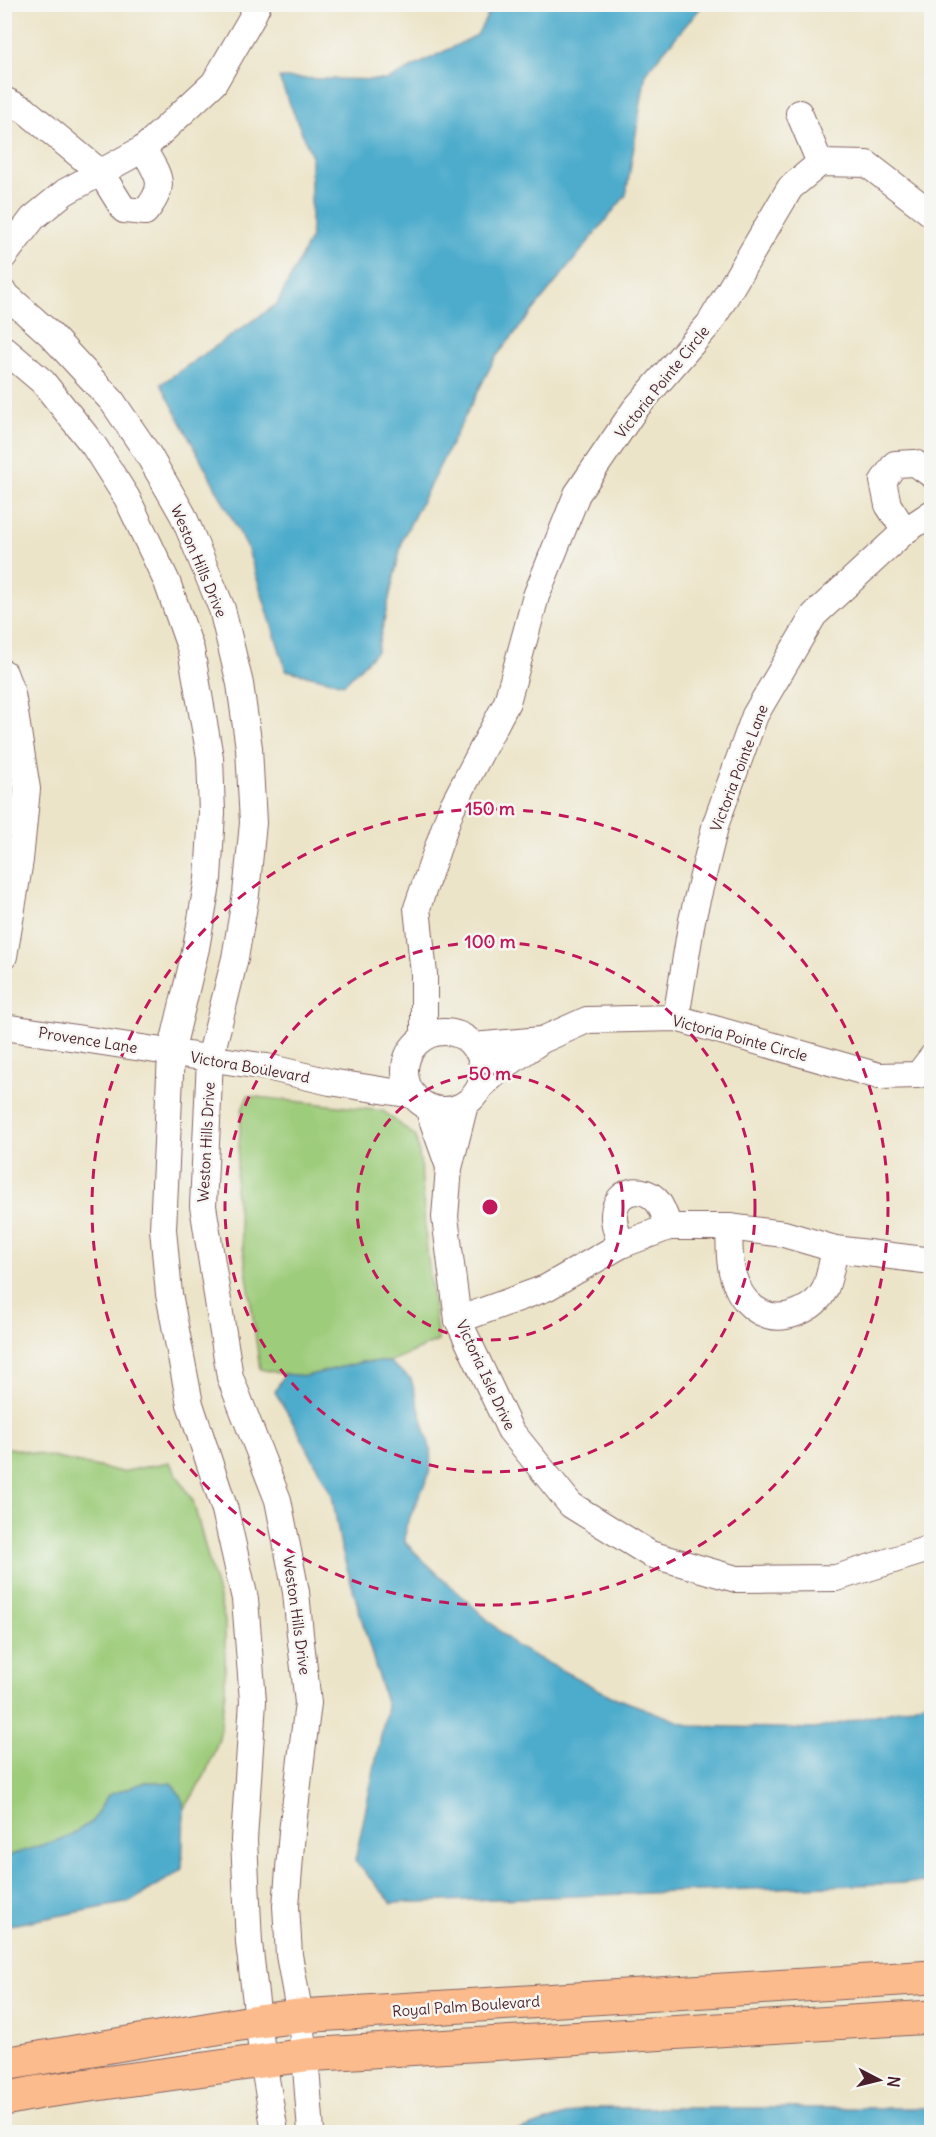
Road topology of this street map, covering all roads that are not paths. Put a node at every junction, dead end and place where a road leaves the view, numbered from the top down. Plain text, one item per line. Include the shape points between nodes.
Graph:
1 (258, 4) edge
2 (4, 100) edge
3 (799, 113) dead end
4 (143, 149) junction
5 (820, 163) junction
6 (101, 173) junction
7 (932, 214) edge
8 (4, 256) edge
9 (4, 293) edge
10 (4, 349) edge
11 (932, 475) edge
12 (932, 513) edge
13 (905, 531) junction
14 (4, 673) edge
15 (4, 956) edge
16 (424, 974) junction
17 (676, 1018) junction
18 (4, 1027) edge
19 (450, 1033) junction
20 (542, 1040) junction
21 (419, 1042) junction
22 (473, 1046) junction
23 (171, 1053) junction
24 (932, 1058) edge
25 (210, 1059) junction
26 (330, 1082) junction
27 (472, 1096) junction
28 (420, 1101) junction
29 (449, 1168) junction
30 (669, 1227) junction
31 (729, 1227) junction
32 (621, 1245) junction
33 (835, 1249) junction
34 (932, 1259) edge
35 (458, 1320) junction
36 (932, 1548) edge
37 (932, 1977) edge
38 (300, 2016) junction
39 (932, 2018) edge
40 (258, 2021) junction
41 (305, 2055) junction
42 (263, 2061) junction
43 (4, 2064) edge
44 (4, 2099) edge
45 (275, 2133) edge
46 (310, 2133) edge

1 - 4 street via 214,82
2 - 6 street via 25,110
3 - 5 street
4 - 6 street
4 - 6 street via 160,177 157,197 145,212 124,210
5 - 7 street via 867,164
5 - 16 street, Victoria Pointe Circle via 790,188 710,323 635,409 577,494 536,596 507,702 451,809 417,908
6 - 8 street via 65,192 33,218
9 - 25 street, Weston Hills Drive via 50,334 112,401 183,515 222,609 243,705 253,823 236,958
10 - 23 street via 43,382 94,446 127,498 167,582 191,650 210,757 212,813 208,879
11 - 13 street via 915,463 895,464 883,481 888,505
12 - 13 street, Victoria Pointe Lane
13 - 17 street, Victoria Pointe Lane via 814,615 755,715 716,823 692,920
14 - 15 street via 12,694 27,789
16 - 19 street, Victoria Pointe Circle via 438,1017
16 - 21 street, Victoria Pointe Circle
17 - 20 street, Victoria Pointe Circle via 587,1020
17 - 24 street, Victoria Pointe Circle via 879,1076 918,1075
18 - 23 street, Provence Lane
19 - 21 street via 435,1033
19 - 22 street
20 - 22 street, Victoria Pointe Circle
20 - 27 street, Victoria Pointe Circle via 503,1067
21 - 26 street, Victora Boulevard via 383,1072
21 - 28 street via 406,1060 405,1078
22 - 27 street via 481,1060 482,1079
23 - 25 street, Victora Boulevard
23 - 40 street via 163,1229 169,1294 190,1404 225,1510 245,1599 253,1701 244,1840
25 - 26 street, Victora Boulevard
25 - 38 street, Weston Hills Drive via 203,1206 230,1377 278,1500 296,1592 308,1703 286,1906
26 - 28 street, Victora Boulevard
27 - 28 street via 447,1111
27 - 29 street, Victoria Isle Drive
28 - 29 street, Victoria Isle Drive
29 - 35 street, Victoria Isle Drive via 445,1217
30 - 31 street
30 - 32 street
30 - 32 street via 659,1203 649,1194 628,1192 618,1200 614,1212
31 - 33 street via 784,1234
31 - 33 street via 731,1266 737,1287 748,1304 763,1314 798,1313 813,1305 825,1290
32 - 35 street via 546,1288
33 - 34 street
35 - 36 street, Victoria Isle Drive via 510,1430 551,1480 571,1504 650,1554 736,1579 836,1578
37 - 38 main road, Royal Palm Boulevard
38 - 40 main road, Royal Palm Boulevard
38 - 41 street, Weston Hills Drive
39 - 41 main road
40 - 42 street
40 - 43 main road, Royal Palm Boulevard
41 - 42 main road
41 - 46 street, Weston Hills Drive
42 - 44 main road
42 - 45 street

